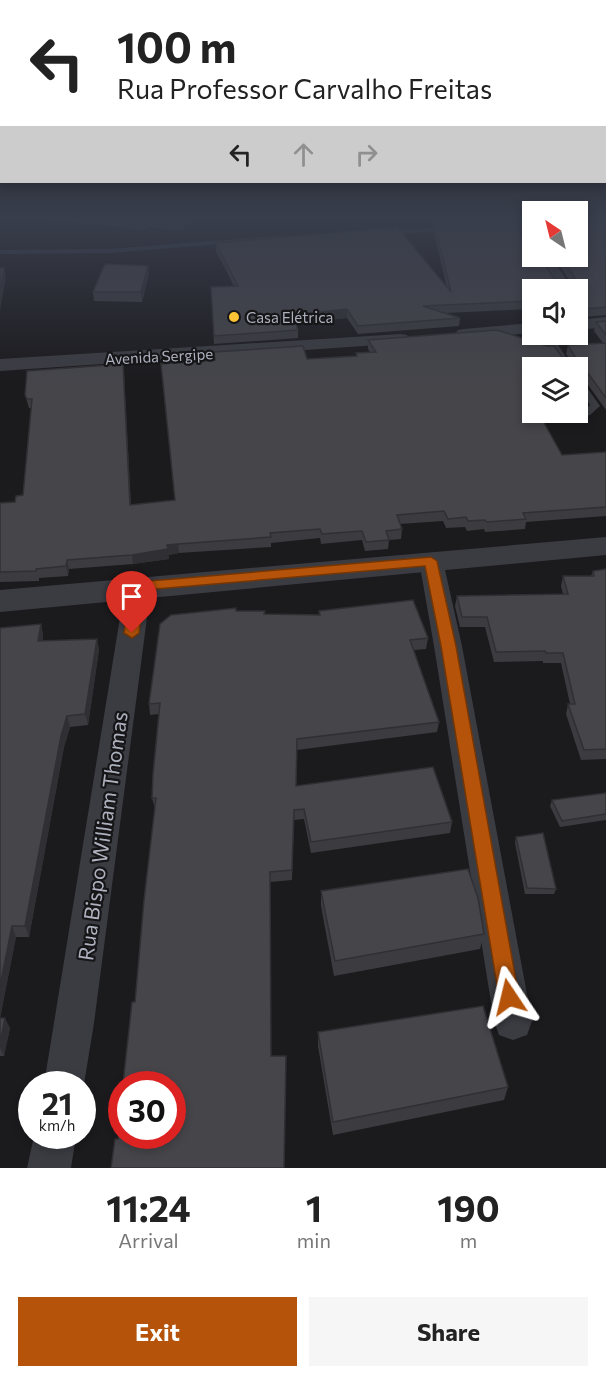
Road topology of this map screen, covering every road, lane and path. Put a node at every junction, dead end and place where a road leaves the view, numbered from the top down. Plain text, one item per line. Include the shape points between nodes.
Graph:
1 (522, 329) edge
2 (451, 335) edge
3 (416, 337) edge
4 (0, 366) edge
5 (588, 396) edge
6 (588, 412) edge
7 (606, 546) edge
8 (431, 561) junction
9 (138, 586) junction
10 (0, 601) edge
11 (513, 1021) dead end
12 (66, 1071) edge
13 (53, 1149) edge
14 (49, 1168) edge

1 - 2 street
3 - 4 street, Avenida Sergipe
5 - 6 lane via 595,406
7 - 8 street
8 - 9 street
8 - 11 street
9 - 10 street
9 - 12 street, Rua Bispo William Thomas
13 - 14 street

